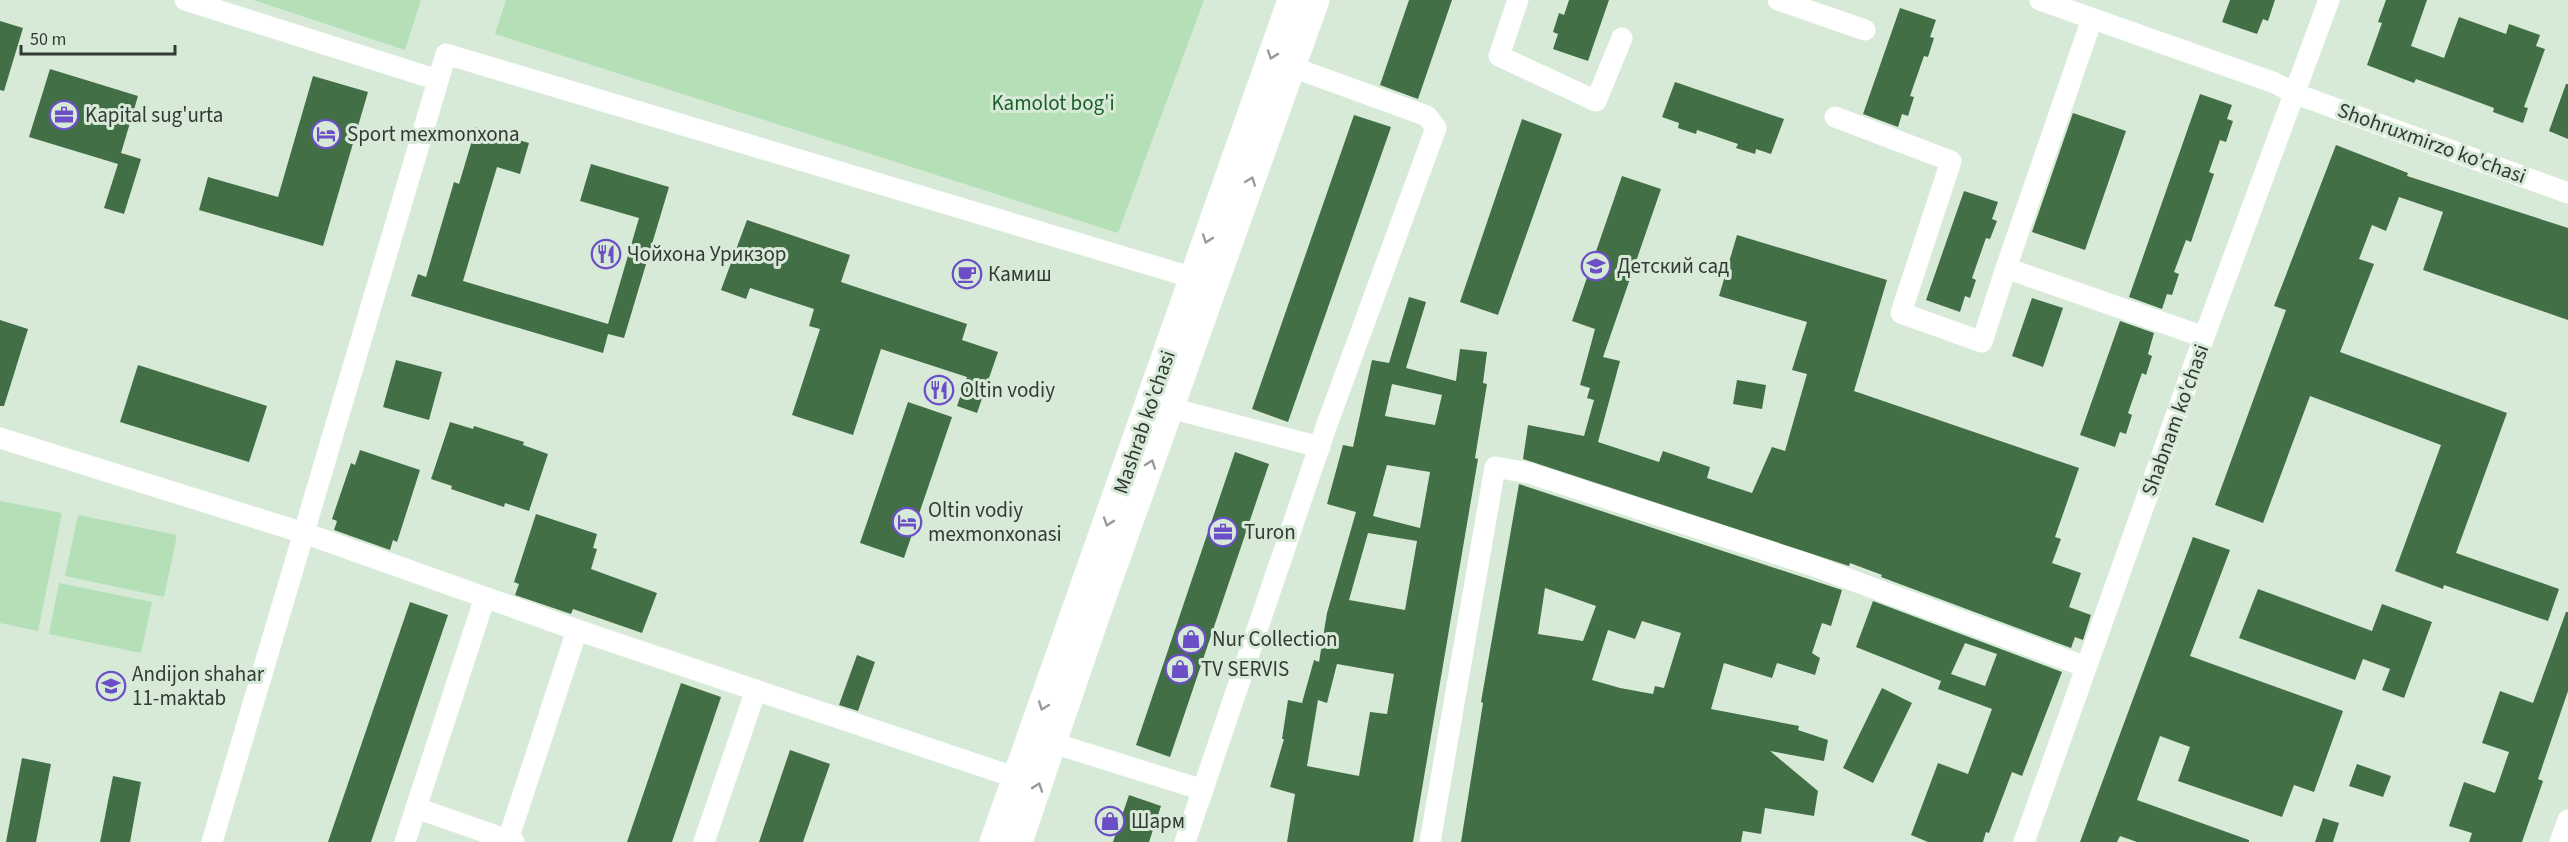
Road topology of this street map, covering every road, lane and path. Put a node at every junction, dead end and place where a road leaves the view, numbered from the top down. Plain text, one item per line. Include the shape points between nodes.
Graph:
1 (185, 0) edge
2 (1291, 0) edge
3 (1316, 0) edge
4 (1518, 0) edge
5 (1778, 0) edge
6 (2040, 0) edge
7 (2329, 0) edge
8 (2092, 19) junction
9 (1865, 30) dead end
10 (1622, 38) dead end
11 (1292, 67) junction
12 (438, 80) junction
13 (2296, 94) junction
14 (1835, 117) dead end
15 (2568, 193) edge
16 (2006, 268) junction
17 (1194, 279) junction
18 (2204, 337) junction
19 (1170, 408) junction
20 (0, 438) edge
21 (1320, 447) junction
22 (304, 533) junction
23 (485, 597) junction
24 (1090, 605) junction
25 (577, 630) junction
26 (2086, 667) junction
27 (756, 690) junction
28 (1053, 743) junction
29 (1017, 778) junction
30 (1203, 790) junction
31 (416, 808) junction
32 (2568, 820) edge
33 (511, 841) edge
34 (212, 842) edge
35 (405, 842) edge
36 (704, 842) edge
37 (993, 842) edge
38 (1019, 842) edge
39 (1185, 842) edge
40 (1430, 842) edge
41 (2024, 842) edge
42 (2560, 842) edge

1 - 12 street
2 -> 17 main road, Mashrab ko'chasi
3 - 11 main road, Mashrab ko'chasi
4 - 10 street via 1499,56 1596,101
5 - 9 street
6 - 8 street, Shohruxmirzo ko'chasi
7 - 13 street, Shabnam ko'chasi
8 - 13 street, Shohruxmirzo ko'chasi via 2275,83
8 - 16 street
19 -> 11 main road, Mashrab ko'chasi
11 - 21 street via 1427,116 1436,128
12 - 17 street via 446,54
12 - 22 street
13 - 15 street, Shohruxmirzo ko'chasi
13 - 18 street, Shabnam ko'chasi
14 - 16 street via 1950,161 1900,313 1982,342
16 - 18 street
17 -> 24 main road, Mashrab ko'chasi
18 - 26 street, Shabnam ko'chasi
19 - 21 street
24 -> 19 main road, Mashrab ko'chasi
20 - 22 street
21 - 30 street
22 - 23 street
22 - 34 street
23 - 25 street
23 - 31 street
24 - 28 main road, Mashrab ko'chasi
24 -> 29 main road, Mashrab ko'chasi
25 - 27 street
25 - 33 street
26 - 40 street via 1810,565 1497,461
26 - 41 street, Shabnam ko'chasi
27 - 29 street
27 - 36 street
28 - 30 street
38 -> 28 main road, Mashrab ko'chasi
29 - 37 main road, Mashrab ko'chasi
30 - 39 street
31 - 33 street
31 - 35 street
32 - 42 street

